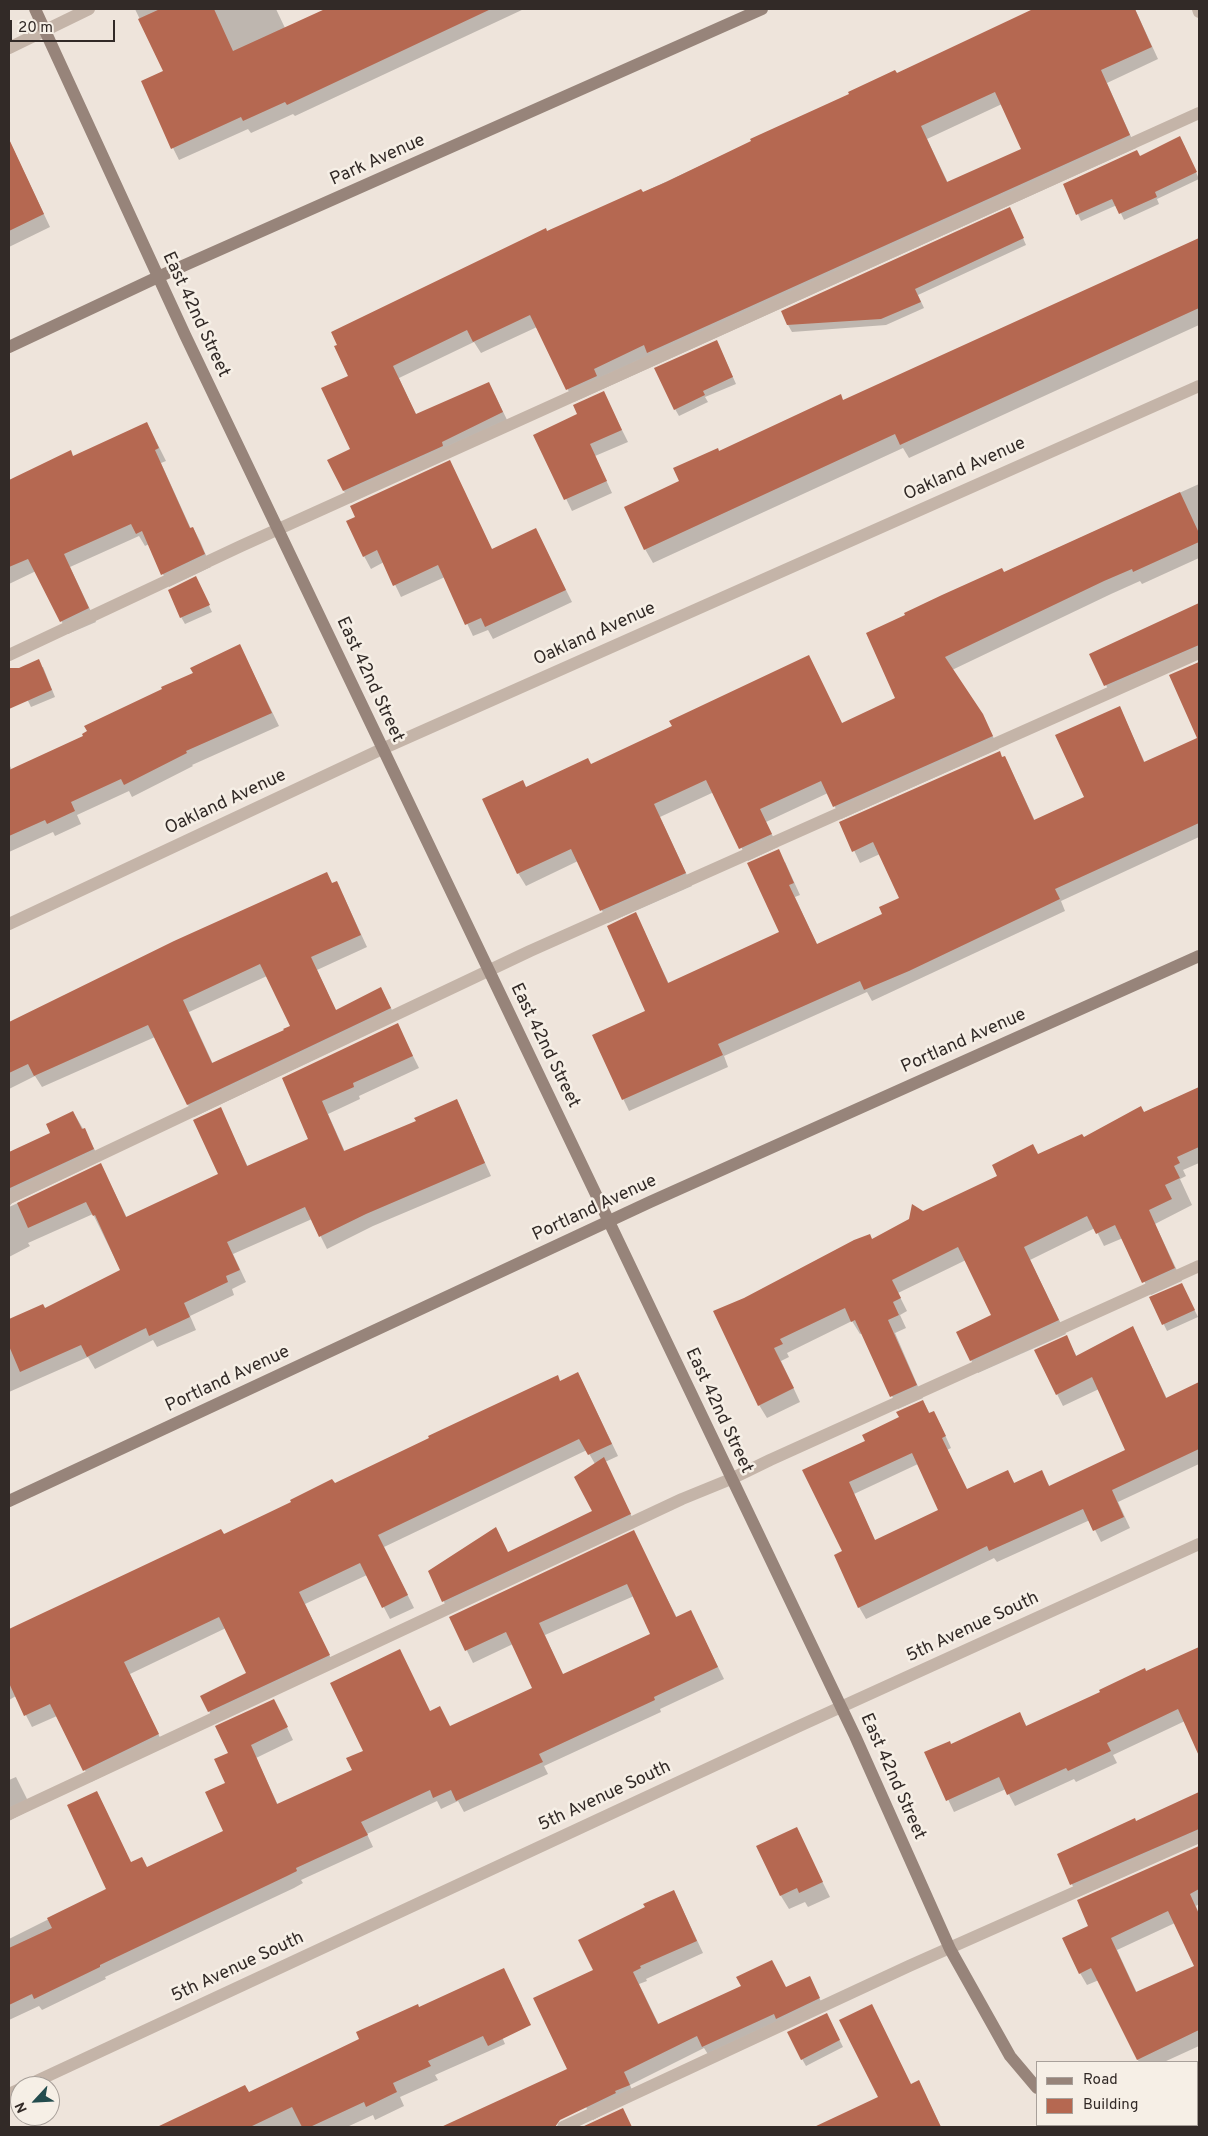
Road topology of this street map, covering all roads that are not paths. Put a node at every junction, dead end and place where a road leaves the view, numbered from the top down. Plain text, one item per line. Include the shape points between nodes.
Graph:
1 (35, 9) edge
2 (89, 9) edge
3 (762, 9) edge
4 (1198, 9) edge
5 (1199, 12) edge
6 (45, 31) junction
7 (9, 48) edge
8 (1199, 113) edge
9 (158, 278) junction
10 (9, 347) edge
11 (1199, 386) edge
12 (279, 530) junction
13 (1199, 653) edge
14 (9, 655) edge
15 (382, 749) junction
16 (9, 924) edge
17 (1199, 956) edge
18 (489, 971) junction
19 (9, 1198) edge
20 (609, 1221) junction
21 (1199, 1266) edge
22 (731, 1479) junction
23 (9, 1501) edge
24 (1199, 1544) edge
25 (840, 1707) junction
26 (9, 1814) edge
27 (1199, 1837) edge
28 (950, 1948) junction
29 (47, 2076) edge
30 (1036, 2087) edge
31 (563, 2127) edge

1 - 6 street, East 42nd Street
2 - 6 street
3 - 9 street, Park Avenue
4 - 5 street
6 - 7 street
6 - 9 street, East 42nd Street
8 - 12 street
9 - 10 street, Park Avenue
9 - 12 street, East 42nd Street
11 - 15 street, Oakland Avenue
12 - 14 street
12 - 15 street, East 42nd Street
13 - 18 street
15 - 16 street, Oakland Avenue
15 - 18 street, East 42nd Street
17 - 20 street, Portland Avenue
18 - 19 street
18 - 20 street, East 42nd Street
20 - 22 street, East 42nd Street
20 - 23 street, Portland Avenue
21 - 22 street
22 - 25 street, East 42nd Street
22 - 26 street
24 - 25 street, 5th Avenue South
25 - 28 street, East 42nd Street
25 - 29 street, 5th Avenue South
27 - 28 street
28 - 30 street, East 42nd Street via 1010,2056
28 - 31 street

